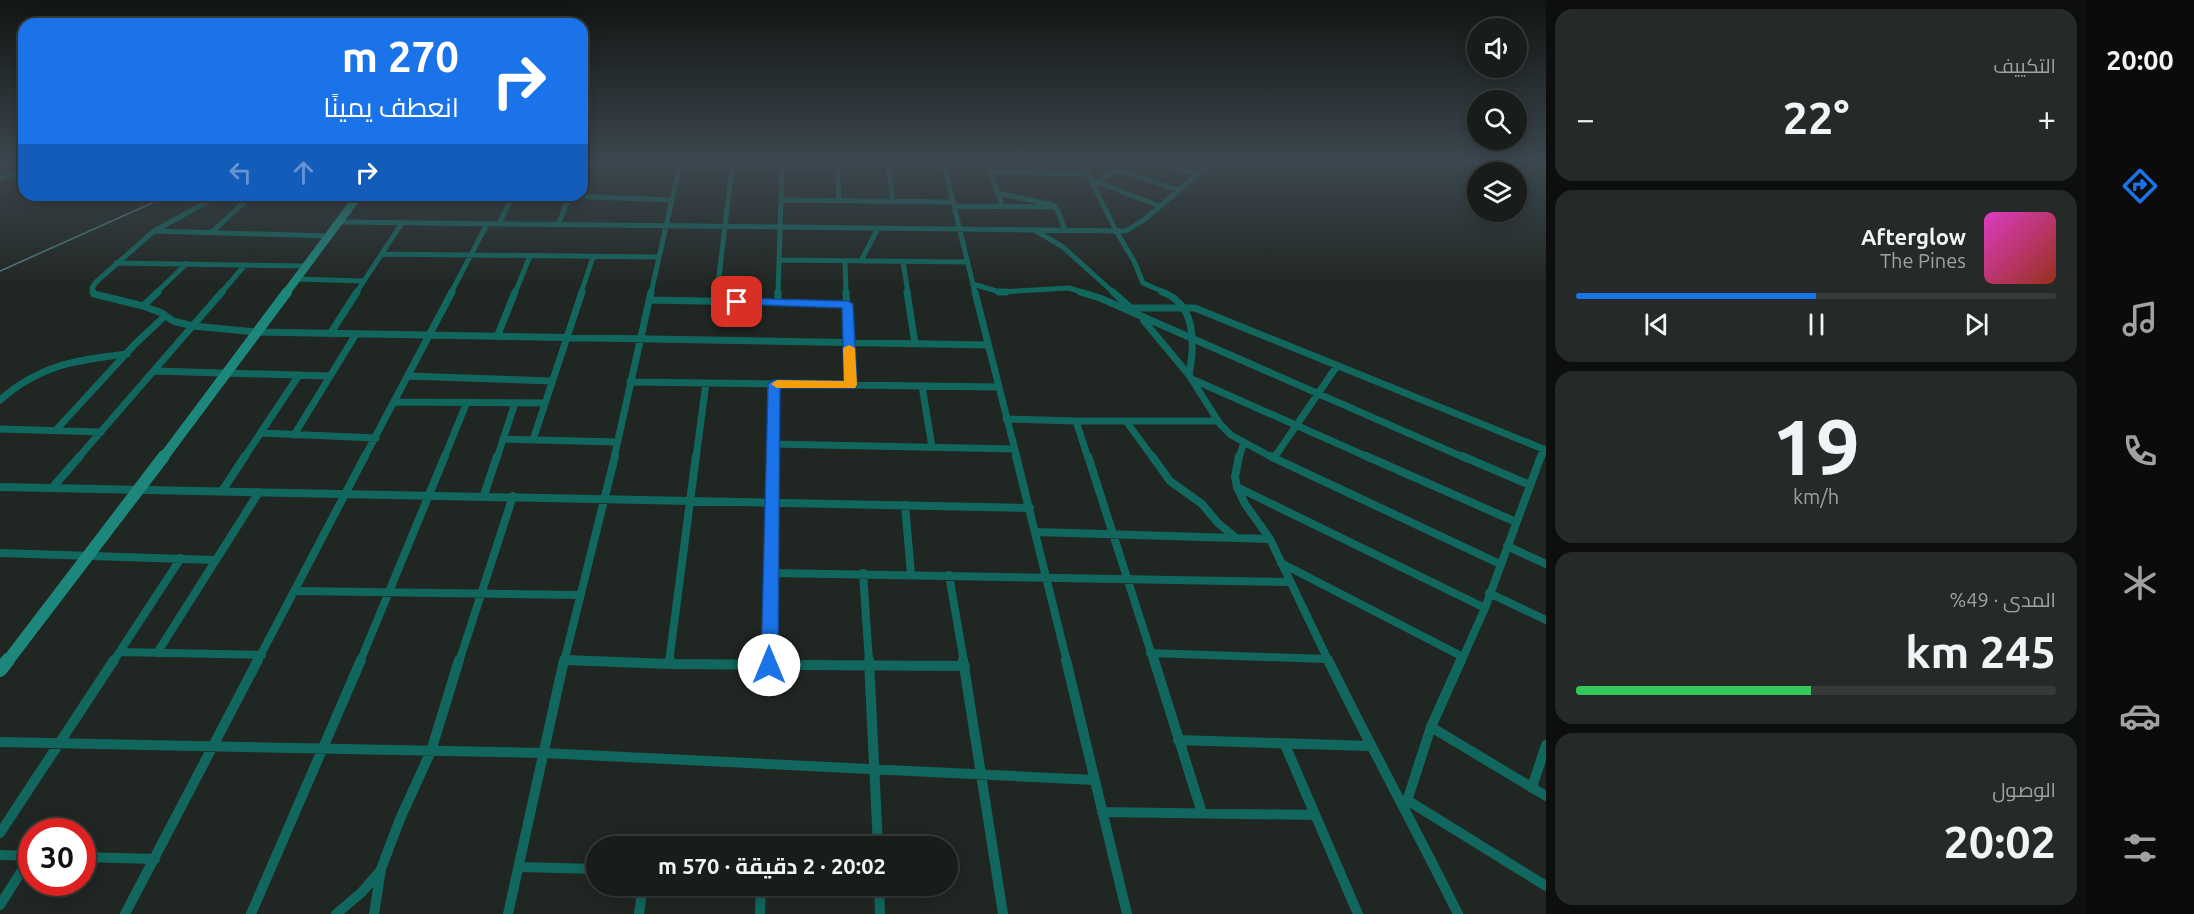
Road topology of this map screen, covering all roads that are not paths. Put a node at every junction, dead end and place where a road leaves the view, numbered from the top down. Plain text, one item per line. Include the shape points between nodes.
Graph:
1 (206, 203) edge
2 (244, 203) edge
3 (354, 203) edge
4 (509, 203) edge
5 (566, 203) edge
6 (671, 203) edge
7 (728, 203) edge
8 (782, 203) edge
9 (927, 203) edge
10 (1001, 203) edge
11 (1043, 203) edge
12 (1104, 203) edge
13 (1150, 203) edge
14 (1163, 203) edge
15 (954, 204) junction
16 (1002, 206) junction
17 (1159, 206) junction
18 (1056, 207) junction
19 (340, 222) junction
20 (402, 223) junction
21 (487, 224) junction
22 (499, 224) junction
23 (558, 225) junction
24 (666, 226) junction
25 (726, 227) junction
26 (780, 228) junction
27 (877, 230) junction
28 (960, 230) junction
29 (1035, 230) junction
30 (154, 231) junction
31 (1065, 231) junction
32 (1116, 231) junction
33 (211, 233) junction
34 (329, 236) junction
35 (382, 254) junction
36 (470, 256) junction
37 (530, 256) junction
38 (593, 257) junction
39 (659, 257) junction
40 (779, 260) junction
41 (845, 261) junction
42 (861, 261) junction
43 (903, 262) junction
44 (968, 262) junction
45 (116, 263) junction
46 (186, 264) junction
47 (245, 265) junction
48 (306, 267) junction
49 (297, 279) junction
50 (364, 281) junction
51 (973, 284) junction
52 (650, 300) junction
53 (716, 302) junction
54 (778, 302) junction
55 (848, 304) junction
56 (144, 306) junction
57 (1185, 307) junction
58 (1131, 308) junction
59 (165, 316) junction
60 (1141, 318) junction
61 (193, 326) junction
62 (256, 332) junction
63 (330, 334) junction
64 (356, 334) junction
65 (428, 335) junction
66 (497, 337) junction
67 (566, 338) junction
68 (641, 339) junction
69 (1192, 340) junction
70 (849, 343) junction
71 (915, 344) junction
72 (988, 345) junction
73 (127, 354) junction
74 (1337, 366) junction
75 (154, 371) junction
76 (226, 373) junction
77 (299, 375) junction
78 (330, 376) junction
79 (408, 376) junction
80 (1191, 377) junction
81 (552, 381) junction
82 (630, 382) junction
83 (706, 383) junction
84 (774, 384) junction
85 (850, 385) junction
86 (922, 386) junction
87 (998, 387) junction
88 (1316, 394) junction
89 (0, 400) edge
90 (395, 402) junction
91 (467, 402) junction
92 (515, 403) junction
93 (545, 403) junction
94 (1006, 419) junction
95 (1076, 421) junction
96 (1126, 421) junction
97 (1218, 421) junction
98 (1297, 426) junction
99 (0, 429) edge
100 (56, 430) junction
101 (101, 432) junction
102 (261, 433) junction
103 (294, 435) junction
104 (376, 438) junction
105 (503, 439) junction
106 (533, 440) junction
107 (617, 442) junction
108 (1244, 442) junction
109 (772, 444) junction
110 (932, 447) junction
111 (1014, 449) junction
112 (1545, 449) edge
113 (1274, 458) junction
114 (1530, 484) junction
115 (1237, 487) junction
116 (1, 488) edge
117 (52, 488) junction
118 (139, 490) junction
119 (222, 491) junction
120 (259, 492) junction
121 (347, 493) junction
122 (430, 494) junction
123 (484, 495) junction
124 (513, 496) junction
125 (605, 499) junction
126 (690, 501) junction
127 (771, 502) junction
128 (905, 505) junction
129 (1030, 508) junction
130 (1516, 522) junction
131 (1036, 532) junction
132 (1114, 534) junction
133 (1236, 538) junction
134 (1270, 539) junction
135 (1507, 546) junction
136 (0, 553) edge
137 (86, 556) junction
138 (181, 558) junction
139 (215, 560) junction
140 (1281, 563) junction
141 (1500, 564) junction
142 (1546, 564) edge
143 (770, 573) junction
144 (862, 573) junction
145 (912, 574) junction
146 (949, 575) junction
147 (1047, 578) junction
148 (1129, 580) junction
149 (1290, 582) junction
150 (296, 591) junction
151 (390, 591) junction
152 (480, 592) junction
153 (1489, 593) junction
154 (579, 595) junction
155 (1485, 608) junction
156 (1546, 621) edge
157 (120, 652) junction
158 (157, 653) junction
159 (1150, 653) junction
160 (262, 655) junction
161 (1463, 657) junction
162 (1326, 659) junction
163 (564, 660) junction
164 (669, 664) junction
165 (769, 665) junction
166 (870, 666) junction
167 (965, 666) junction
168 (0, 670) edge
169 (1431, 727) junction
170 (1178, 741) junction
171 (0, 742) edge
172 (60, 742) junction
173 (1285, 745) junction
174 (1546, 745) edge
175 (1370, 746) junction
176 (214, 747) junction
177 (324, 749) junction
178 (431, 752) junction
179 (543, 753) junction
180 (875, 770) junction
181 (983, 775) junction
182 (1094, 780) junction
183 (1532, 787) junction
184 (1546, 796) edge
185 (1406, 804) junction
186 (1102, 812) junction
187 (1202, 813) junction
188 (1315, 814) junction
189 (0, 833) edge
190 (878, 836) edge
191 (0, 855) edge
192 (18, 856) edge
193 (96, 857) edge
194 (156, 859) junction
195 (519, 867) junction
196 (381, 869) junction
197 (586, 869) edge
198 (18, 877) edge
199 (1546, 886) edge
200 (641, 896) edge
201 (761, 896) edge
202 (879, 896) edge
203 (0, 905) edge
204 (125, 914) edge
205 (251, 914) edge
206 (336, 914) edge
207 (374, 914) edge
208 (508, 914) edge
209 (639, 914) edge
210 (760, 914) edge
211 (880, 914) edge
212 (1003, 914) edge
213 (1127, 914) edge
214 (1358, 914) edge
215 (1458, 914) edge

1 - 30 street
2 - 33 street
3 - 19 street
4 - 22 street
5 - 23 street
6 - 24 street
7 - 25 street
8 - 26 street
9 - 15 street
10 - 16 street
11 - 18 street
12 - 32 street
13 - 17 street
14 - 17 street
15 - 16 street
15 - 28 street
16 - 18 street
17 - 32 street via 1129,229
18 - 31 street
19 - 20 street
19 - 34 street
20 - 21 street
20 - 35 street
21 - 22 street
21 - 36 street
22 - 23 street
23 - 24 street
24 - 25 street
24 - 39 street
25 - 26 street
25 - 53 street
26 - 27 street
26 - 40 street
27 - 28 street
27 - 42 street
28 - 29 street
28 - 44 street
29 - 31 street
29 - 58 street via 1065,248
30 - 33 street
30 - 45 street
31 - 32 street
32 - 57 street via 1143,283 1175,297
33 - 34 street
34 - 48 street
35 - 36 street
35 - 50 street
36 - 37 street
36 - 65 street
37 - 38 street
37 - 66 street
38 - 39 street
38 - 67 street
39 - 52 street
40 - 41 street
40 - 54 street
41 - 42 street
41 - 55 street
42 - 43 street
43 - 44 street
43 - 71 street
44 - 51 street
45 - 46 street
45 - 56 street via 96,282 94,294
46 - 47 street
46 - 56 street
47 - 48 street
47 - 61 street
48 - 49 street
49 - 50 street
49 - 62 street
50 - 63 street
51 - 60 street via 1000,292 1072,289 1121,305
51 - 72 street
52 - 53 street
52 - 68 street
53 - 54 street
54 - 55 street
55 - 70 street
56 - 59 street
57 - 58 street
57 - 69 street
57 - 74 street
58 - 60 street
59 - 61 street
59 - 73 street
60 - 69 street
60 - 80 street
61 - 62 street
61 - 75 street
62 - 63 street
62 - 76 street
63 - 64 street
64 - 65 street
64 - 78 street
65 - 66 street
65 - 79 street
66 - 67 street
67 - 68 street
67 - 81 street
68 - 70 street
68 - 82 street
69 - 80 street
69 - 88 street
70 - 71 street
70 - 85 street
71 - 72 street
72 - 87 street
73 - 89 street via 57,364 22,381
73 - 100 street
74 - 88 street
74 - 112 street
75 - 76 street
75 - 101 street
76 - 77 street
76 - 118 street
77 - 78 street
77 - 102 street
78 - 103 street
79 - 81 street
79 - 90 street
80 - 97 street
80 - 98 street
81 - 93 street
82 - 83 street
82 - 107 street
83 - 84 street
83 - 126 street
84 - 85 street
84 - 109 street
85 - 86 street
86 - 87 street
86 - 110 street
87 - 94 street
88 - 98 street
88 - 114 street
90 - 91 street
90 - 104 street
91 - 92 street
91 - 122 street
92 - 93 street
92 - 105 street
93 - 106 street
94 - 95 street
94 - 111 street
95 - 96 street
95 - 132 street
96 - 97 street
96 - 133 street via 1170,481 1202,504
97 - 108 street
98 - 113 street
98 - 130 street
99 - 100 street
100 - 101 street
101 - 117 street
102 - 103 street
102 - 119 street
103 - 104 street
104 - 121 street
105 - 106 street
105 - 123 street
106 - 107 street
107 - 125 street
108 - 113 street
108 - 115 street via 1237,464
109 - 110 street
109 - 127 street
110 - 111 street
111 - 129 street
112 - 114 street
113 - 141 street
114 - 130 street
115 - 134 street
115 - 155 street
116 - 117 street
117 - 118 street
118 - 119 street
118 - 137 street
119 - 120 street
120 - 121 street
120 - 139 street
121 - 122 street
121 - 150 street
122 - 123 street
122 - 151 street
123 - 124 street
124 - 125 street
124 - 152 street
125 - 126 street
125 - 154 street
126 - 127 street
126 - 164 street
127 - 128 street
127 - 143 street
128 - 129 street
128 - 145 street
129 - 131 street
130 - 135 street
131 - 132 street
131 - 147 street
132 - 133 street
132 - 148 street
133 - 134 street
134 - 140 street
135 - 141 street
135 - 142 street
136 - 137 street
137 - 138 street
137 - 168 street
138 - 139 street
138 - 157 street
139 - 158 street
140 - 149 street
140 - 161 street
141 - 153 street
143 - 144 street
143 - 165 street
144 - 145 street
144 - 166 street
145 - 146 street
146 - 147 street
146 - 167 street
147 - 148 street
147 - 182 street
148 - 149 street
148 - 159 street
149 - 162 street
150 - 151 street
150 - 160 street
151 - 152 street
151 - 177 street
152 - 154 street
152 - 178 street
153 - 155 street
153 - 156 street
154 - 163 street
155 - 161 street
157 - 158 street
157 - 172 street
158 - 160 street
159 - 162 street
159 - 170 street
160 - 176 street
161 - 169 street
162 - 175 street
163 - 164 street
163 - 179 street
164 - 165 street
165 - 166 street
166 - 167 street
166 - 180 street
167 - 181 street
169 - 183 street
169 - 185 street
170 - 173 street
170 - 187 street
171 - 172 street
172 - 176 street
172 - 189 street
173 - 175 street
173 - 188 street
174 - 183 street
175 - 185 street
176 - 177 street
176 - 194 street
177 - 178 street
177 - 205 street
178 - 179 street
178 - 196 street
179 - 180 street
179 - 195 street
180 - 181 street
180 - 190 street
181 - 182 street
181 - 212 street
182 - 186 street
183 - 184 street
185 - 199 street
185 - 215 street
186 - 187 street
186 - 213 street
187 - 188 street
188 - 214 street
191 - 192 street
193 - 194 street
194 - 204 street
195 - 197 street
195 - 208 street
196 - 206 street
196 - 207 street
198 - 203 street
200 - 209 street
201 - 210 street
202 - 211 street

